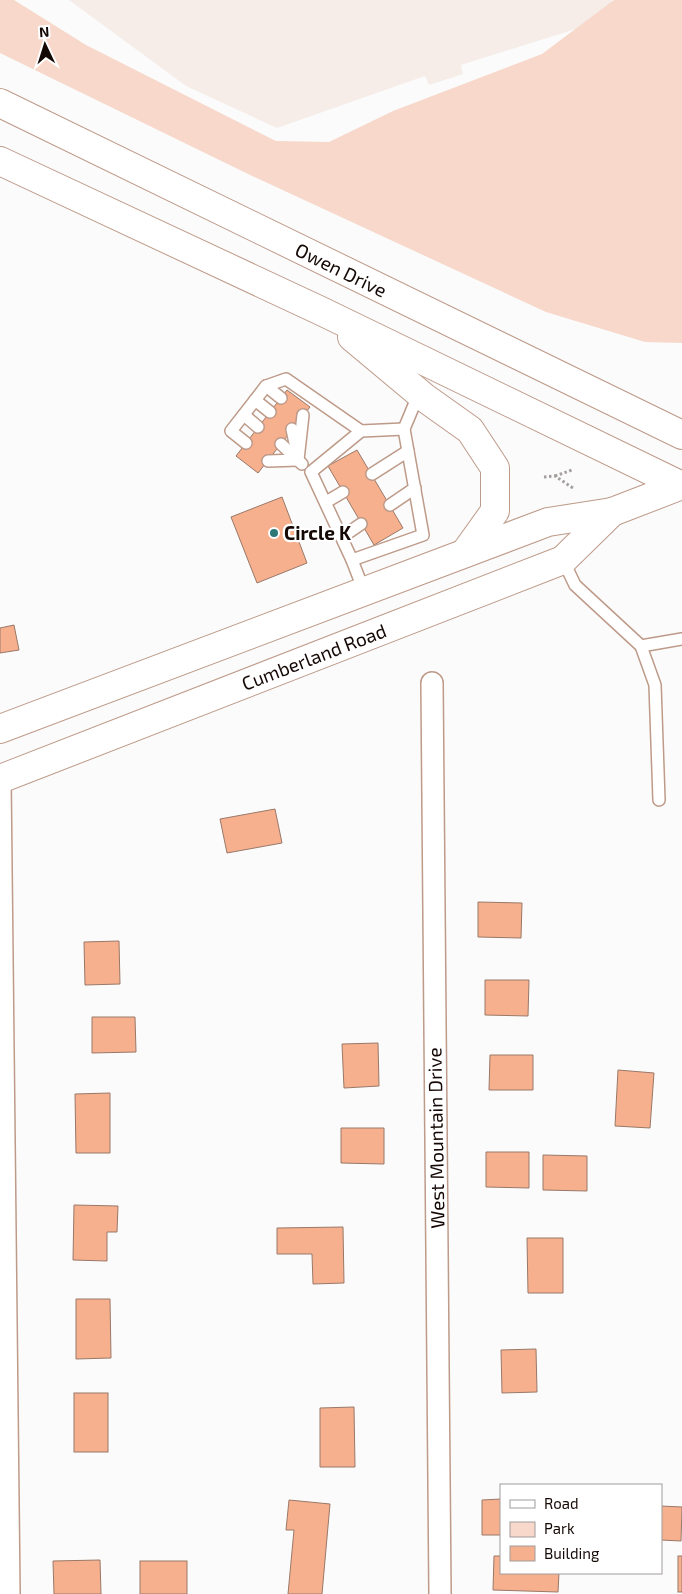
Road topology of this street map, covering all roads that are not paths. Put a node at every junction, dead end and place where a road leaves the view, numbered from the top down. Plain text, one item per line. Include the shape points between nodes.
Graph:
1 (0, 103) edge
2 (0, 161) edge
3 (320, 310) junction
4 (266, 386) junction
5 (419, 393) junction
6 (281, 398) dead end
7 (255, 400) junction
8 (270, 412) dead end
9 (303, 415) dead end
10 (244, 416) junction
11 (258, 427) dead end
12 (292, 429) dead end
13 (404, 429) junction
14 (362, 430) junction
15 (682, 435) edge
16 (246, 444) dead end
17 (281, 444) dead end
18 (408, 451) junction
19 (298, 460) junction
20 (268, 461) dead end
21 (311, 472) junction
22 (372, 474) dead end
23 (681, 485) edge
24 (415, 488) junction
25 (343, 492) dead end
26 (326, 502) junction
27 (390, 505) dead end
28 (612, 512) junction
29 (361, 524) dead end
30 (342, 537) junction
31 (465, 553) junction
32 (352, 560) junction
33 (563, 560) junction
34 (364, 591) junction
35 (682, 639) edge
36 (641, 646) junction
37 (432, 683) dead end
38 (0, 728) edge
39 (0, 779) edge
40 (659, 800) dead end
41 (9, 1594) edge
42 (440, 1594) edge

1 - 15 main road, Owen Drive
2 - 3 main road
3 - 5 main road
3 - 23 main road
4 - 6 lane
4 - 7 lane
4 - 14 lane via 286,379
5 - 13 lane
5 - 31 main road via 470,430 495,468 495,511
7 - 8 lane
7 - 10 lane
9 - 19 lane
10 - 11 lane
10 - 16 lane via 231,432
12 - 19 lane
13 - 14 lane
13 - 18 lane
14 - 21 lane
17 - 19 lane
18 - 22 lane
18 - 24 lane
19 - 20 lane
19 - 21 lane
21 - 26 lane
23 - 28 main road, Cumberland Road
24 - 27 lane
24 - 32 lane via 424,535
25 - 26 lane
26 - 30 lane
28 - 31 main road, Cumberland Road via 548,522
28 - 33 main road, Cumberland Road
29 - 30 lane
30 - 32 lane
31 - 34 main road, Cumberland Road
32 - 34 lane
33 - 36 lane via 575,585
33 - 39 main road, Cumberland Road
34 - 38 main road, Cumberland Road
35 - 36 lane
36 - 40 lane via 655,685
37 - 42 street, West Mountain Drive
39 - 41 street

